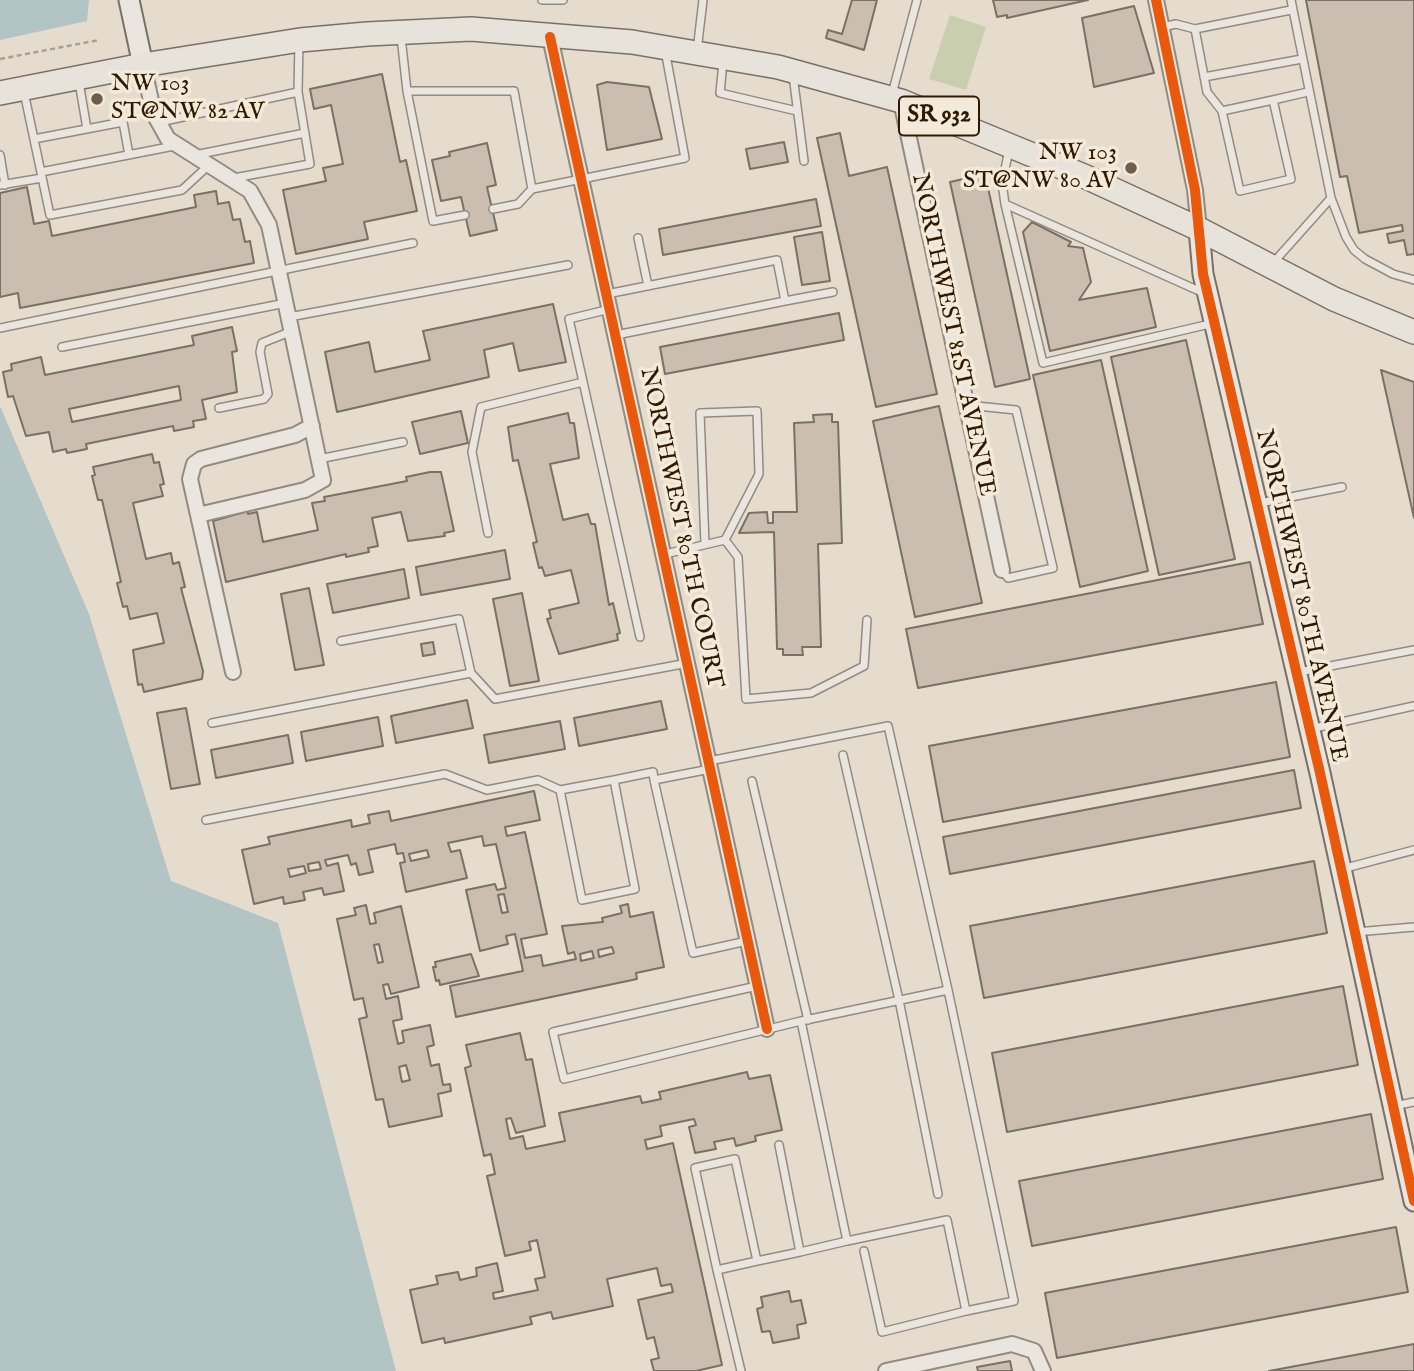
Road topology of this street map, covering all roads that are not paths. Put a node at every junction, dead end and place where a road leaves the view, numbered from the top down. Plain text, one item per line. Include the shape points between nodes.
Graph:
1 (129, 0) edge
2 (541, 0) edge
3 (563, 0) edge
4 (703, 0) edge
5 (917, 0) edge
6 (1156, 0) edge
7 (1291, 0) edge
8 (1291, 10) junction
9 (1161, 27) junction
10 (1195, 29) junction
11 (401, 32) junction
12 (550, 37) junction
13 (300, 40) junction
14 (664, 48) junction
15 (696, 53) junction
16 (724, 58) junction
17 (1302, 59) junction
18 (143, 65) junction
19 (792, 71) junction
20 (1204, 77) junction
21 (78, 78) junction
22 (24, 88) junction
23 (407, 91) junction
24 (298, 92) junction
25 (1308, 92) junction
26 (0, 93) edge
27 (896, 99) junction
28 (1273, 100) junction
29 (797, 111) junction
30 (1222, 111) junction
31 (159, 122) junction
32 (87, 129) junction
33 (304, 133) junction
34 (34, 139) junction
35 (178, 145) junction
36 (1010, 146) junction
37 (0, 155) edge
38 (129, 155) junction
39 (195, 156) junction
40 (804, 161) dead end
41 (209, 165) junction
42 (42, 175) junction
43 (232, 179) junction
44 (582, 181) junction
45 (3, 185) edge
46 (532, 189) junction
47 (1331, 198) junction
48 (1005, 204) junction
49 (492, 209) dead end
50 (465, 215) dead end
51 (1199, 229) junction
52 (638, 238) dead end
53 (413, 243) dead end
54 (568, 265) dead end
55 (1270, 266) junction
56 (279, 272) junction
57 (1414, 280) edge
58 (648, 286) junction
59 (833, 292) dead end
60 (1209, 295) junction
61 (785, 301) junction
62 (609, 302) junction
63 (289, 317) junction
64 (1215, 323) junction
65 (0, 328) edge
66 (1414, 331) edge
67 (616, 335) junction
68 (62, 347) dead end
69 (583, 382) junction
70 (967, 405) junction
71 (219, 408) dead end
72 (312, 426) junction
73 (403, 442) dead end
74 (319, 459) junction
75 (1342, 487) dead end
76 (1256, 504) junction
77 (198, 515) junction
78 (488, 533) dead end
79 (725, 540) junction
80 (705, 544) junction
81 (665, 554) junction
82 (1002, 570) joint
83 (867, 620) dead end
84 (640, 637) dead end
85 (341, 641) dead end
86 (1414, 650) edge
87 (689, 663) junction
88 (233, 672) dead end
89 (1295, 672) junction
90 (471, 673) junction
91 (1414, 706) edge
92 (212, 723) dead end
93 (1309, 729) junction
94 (843, 755) dead end
95 (709, 765) junction
96 (614, 780) junction
97 (654, 780) junction
98 (752, 781) dead end
99 (560, 790) junction
100 (206, 820) dead end
101 (1414, 850) edge
102 (1341, 869) junction
103 (1414, 927) edge
104 (1355, 932) junction
105 (747, 940) junction
106 (757, 986) junction
107 (948, 990) junction
108 (899, 1000) junction
109 (805, 1021) junction
110 (767, 1029) junction
111 (1414, 1102) edge
112 (1393, 1106) junction
113 (779, 1145) dead end
114 (1413, 1188) edge
115 (938, 1194) dead end
116 (847, 1241) junction
117 (864, 1251) dead end
118 (800, 1252) junction
119 (757, 1261) junction
120 (717, 1270) junction
121 (966, 1311) junction
122 (928, 1367) edge
123 (741, 1371) edge
124 (886, 1371) edge
125 (1043, 1371) edge

1 - 18 street
2 - 3 lane
4 - 15 lane
5 - 27 lane
6 - 9 street, NORTHWEST 80TH AVENUE
7 - 8 lane
8 - 10 lane
8 - 17 lane
9 - 10 lane via 1176,24
9 - 51 street, NORTHWEST 80TH AVENUE
10 - 20 lane
11 - 12 main road, SR 932 via 471,29
11 - 13 main road, SR 932
11 - 23 lane
12 - 14 main road, SR 932
12 - 44 street, NORTHWEST 80TH COURT
13 - 18 main road, SR 932
13 - 24 lane
14 - 15 main road, SR 932
14 - 44 lane via 685,158
15 - 16 main road, SR 932
16 - 19 main road, SR 932
16 - 29 lane via 720,93
17 - 20 lane
17 - 25 lane
18 - 21 main road, SR 932
18 - 31 street
19 - 27 main road, SR 932
19 - 29 lane
20 - 30 lane via 1207,92
21 - 22 main road, SR 932
21 - 32 lane
22 - 26 main road, SR 932
22 - 34 lane
23 - 46 lane via 514,90
23 - 50 lane via 433,221
24 - 31 lane
24 - 33 lane
25 - 28 lane
25 - 47 lane
27 - 36 main road, SR 932
27 - 70 street, NORTHWEST 81ST AVENUE
28 - 30 lane
28 - 30 lane via 1291,179 1240,191
29 - 40 lane
31 - 35 street via 168,139
32 - 34 lane
32 - 38 lane via 123,122
33 - 39 lane
33 - 43 lane via 310,164
34 - 42 lane
35 - 38 lane
35 - 39 street
36 - 48 lane via 1002,183
36 - 51 main road, SR 932
37 - 45 lane
38 - 42 lane
39 - 41 street
41 - 42 lane via 182,190 50,215
41 - 43 street
42 - 45 lane
43 - 56 street via 250,191 269,225
44 - 46 lane
44 - 62 street, NORTHWEST 80TH COURT
46 - 49 lane via 518,204
47 - 55 lane
47 - 57 lane via 1354,250 1393,274
48 - 60 lane
48 - 64 lane via 1043,363
51 - 55 main road, SR 932
51 - 60 street, NORTHWEST 80TH AVENUE
52 - 58 lane
53 - 56 lane
54 - 63 lane
55 - 66 main road, SR 932 via 1334,299
56 - 63 street
56 - 65 lane
58 - 61 lane via 777,260
58 - 62 lane
59 - 61 lane
60 - 64 street, NORTHWEST 80TH AVENUE
61 - 67 lane
62 - 67 street, NORTHWEST 80TH COURT
62 - 69 lane via 569,318
63 - 68 lane
63 - 71 lane via 262,343 268,394 264,399
63 - 72 street
64 - 76 street, NORTHWEST 80TH AVENUE
67 - 81 street, NORTHWEST 80TH COURT
69 - 78 lane via 481,407 472,452
69 - 84 lane
70 - 82 street, NORTHWEST 81ST AVENUE
70 - 82 lane via 1016,410 1053,568 1008,578
72 - 74 street
72 - 77 street via 194,464 190,479
73 - 74 lane
74 - 77 street via 323,480 305,490
75 - 76 lane
76 - 89 street, NORTHWEST 80TH AVENUE
77 - 88 street
79 - 80 lane
79 - 80 lane via 759,474 757,411 700,414
79 - 83 lane via 738,557 746,699 810,693 864,666
80 - 81 lane
81 - 87 street, NORTHWEST 80TH COURT
85 - 90 lane via 459,619
86 - 89 lane
87 - 90 lane via 495,699
87 - 95 street, NORTHWEST 80TH COURT
89 - 93 street, NORTHWEST 80TH AVENUE
90 - 92 lane
91 - 93 lane
93 - 102 street, NORTHWEST 80TH AVENUE
94 - 108 lane
95 - 97 lane
95 - 105 street, NORTHWEST 80TH COURT
95 - 107 lane via 888,726
96 - 97 lane via 653,772
96 - 99 lane
96 - 99 lane via 635,889 582,900
97 - 105 lane via 692,953
98 - 109 lane
99 - 100 lane via 538,780 486,790 445,774
101 - 102 lane
102 - 104 street, NORTHWEST 80TH AVENUE
103 - 104 lane
104 - 112 street, NORTHWEST 80TH AVENUE
105 - 106 street, NORTHWEST 80TH COURT
106 - 110 street, NORTHWEST 80TH COURT
106 - 110 lane via 553,1032 564,1079
107 - 108 lane
107 - 121 lane via 1014,1301
108 - 109 lane
108 - 115 lane
109 - 110 lane
109 - 116 lane
111 - 112 lane
112 - 114 street, NORTHWEST 80TH AVENUE
113 - 118 lane
116 - 118 lane
116 - 121 lane via 947,1220
117 - 121 lane via 882,1332
118 - 119 lane
119 - 120 lane
119 - 120 lane via 735,1159 695,1168
120 - 123 lane
122 - 124 street
122 - 125 street via 1003,1344 1029,1347 1038,1355

